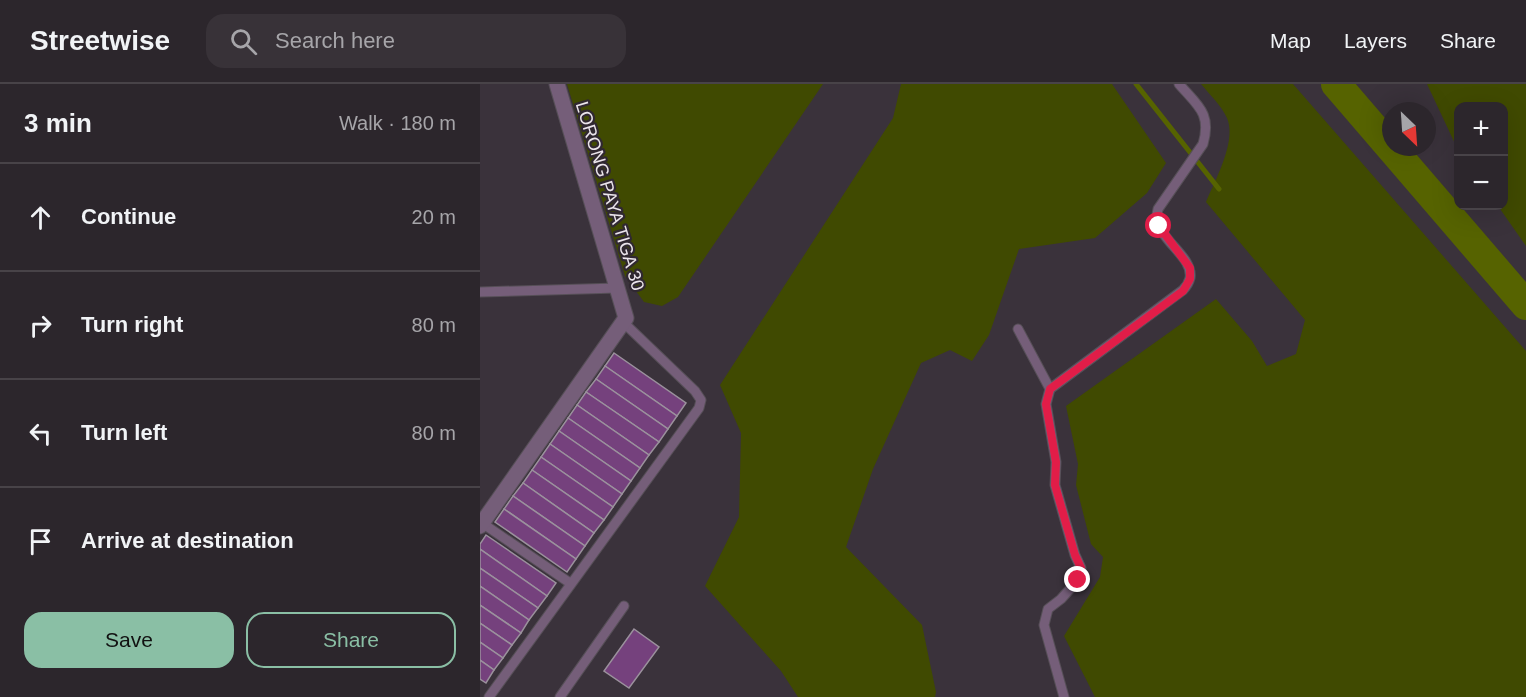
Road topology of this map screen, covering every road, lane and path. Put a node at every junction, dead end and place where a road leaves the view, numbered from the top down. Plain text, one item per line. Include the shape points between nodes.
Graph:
1 (556, 84) edge
2 (1179, 84) edge
3 (617, 288) junction
4 (480, 292) edge
5 (623, 322) junction
6 (1018, 328) dead end
7 (1050, 389) junction
8 (481, 524) edge
9 (570, 583) junction
10 (624, 606) dead end
11 (489, 697) edge
12 (560, 697) edge
13 (1064, 697) edge

1 - 3 street, LORONG PAYA TIGA 30
2 - 7 lane via 1206,119 1207,131 1203,144 1158,208 1156,218 1190,268 1190,279 1183,291
3 - 4 lane
3 - 5 street, LORONG PAYA TIGA 30 via 626,318
5 - 8 street
5 - 9 lane via 701,400 699,408
6 - 7 lane
7 - 13 lane via 1046,404 1056,462 1055,485 1081,568 1078,580 1048,609 1044,625
8 - 9 lane
9 - 11 lane
10 - 12 lane

